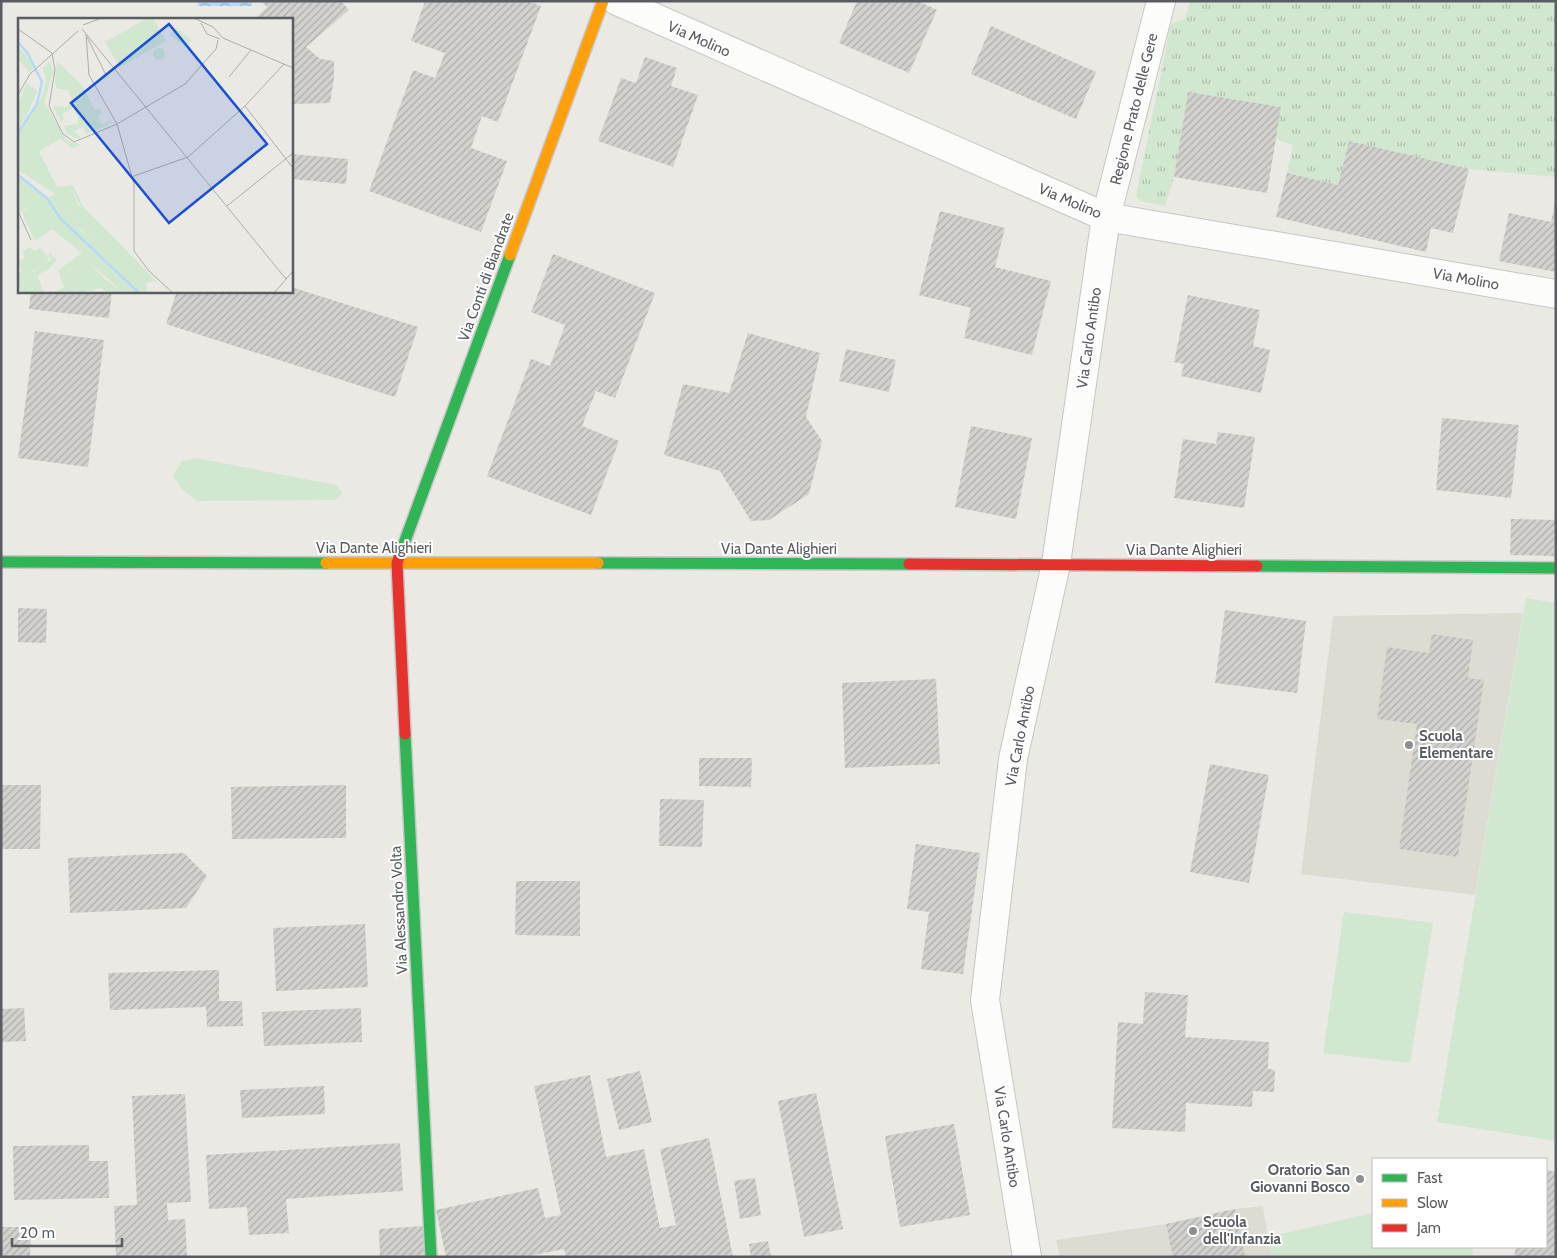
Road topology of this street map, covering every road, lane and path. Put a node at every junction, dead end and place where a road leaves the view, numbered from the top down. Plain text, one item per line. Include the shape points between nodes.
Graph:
1 (603, 1) edge
2 (617, 1) edge
3 (1161, 1) edge
4 (1106, 217) junction
5 (1556, 294) edge
6 (1, 562) edge
7 (397, 563) junction
8 (1056, 564) junction
9 (1556, 568) edge
10 (431, 1257) edge
11 (1027, 1257) edge

1 - 7 street, Via Conti di Biandrate
2 - 4 street, Via Molino
3 - 4 street, Regione Prato delle Gere
4 - 5 street, Via Molino
4 - 8 street, Via Carlo Antibo
6 - 7 street, Via Dante Alighieri
7 - 8 street, Via Dante Alighieri
7 - 10 street, Via Alessandro Volta
8 - 9 street, Via Dante Alighieri
8 - 11 street, Via Carlo Antibo via 1012,759 985,1000

